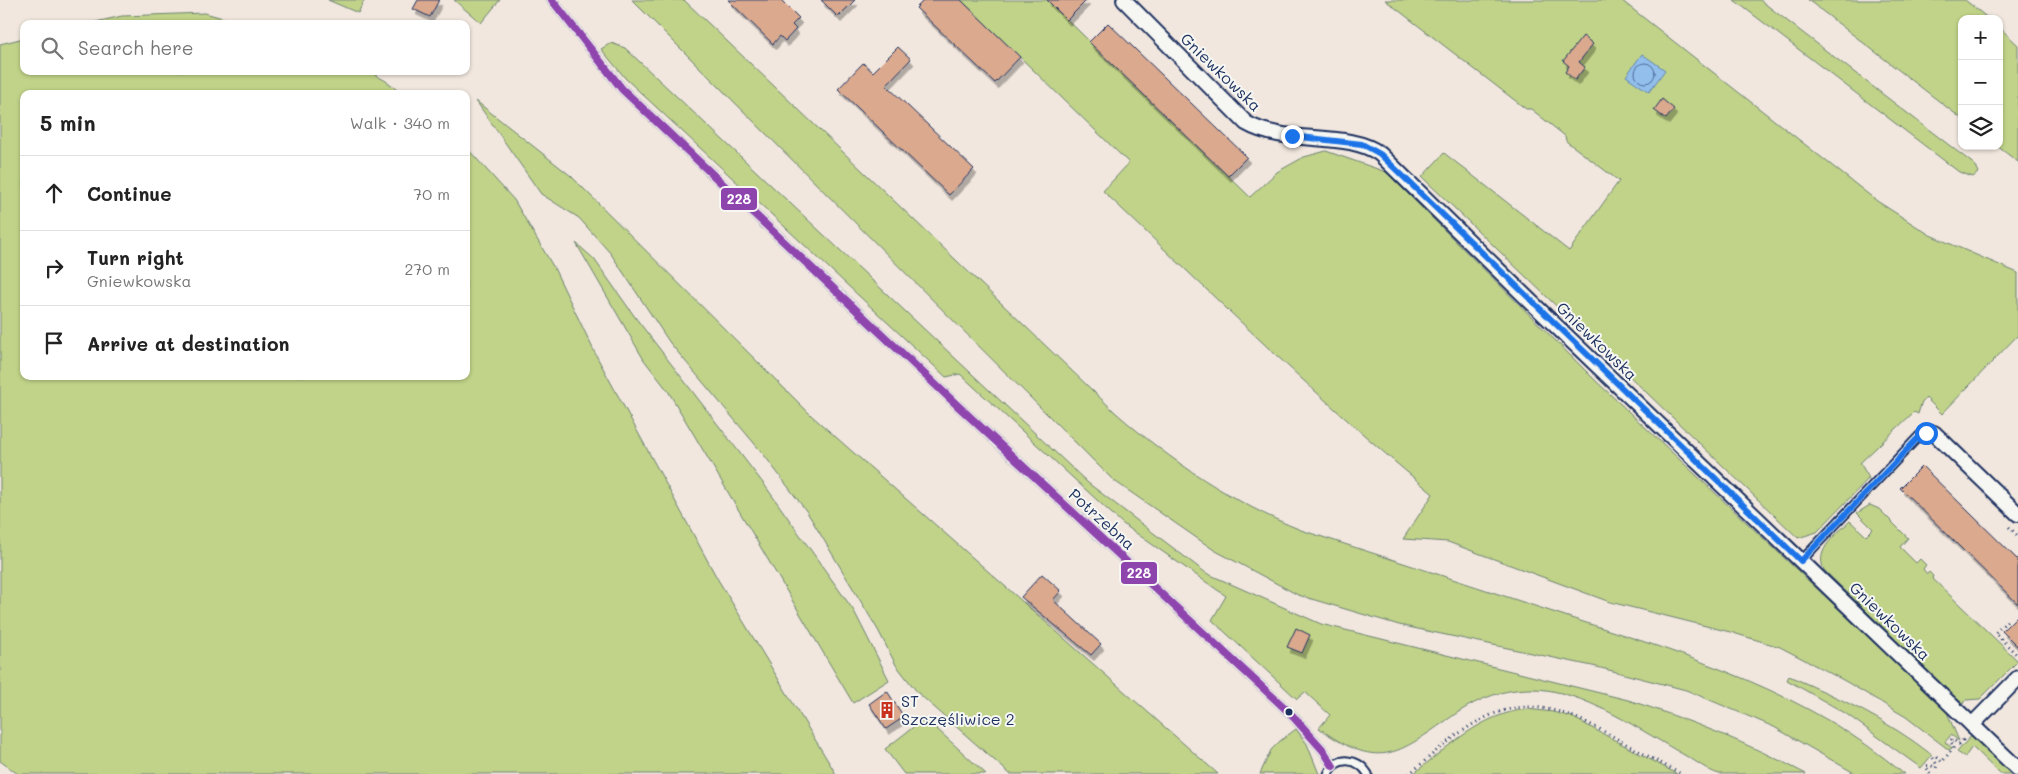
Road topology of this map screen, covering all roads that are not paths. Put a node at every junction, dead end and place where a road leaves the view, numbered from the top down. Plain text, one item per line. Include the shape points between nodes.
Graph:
1 (552, 0) edge
2 (1124, 0) edge
3 (1934, 433) joint
4 (2018, 514) edge
5 (1801, 561) junction
6 (2018, 678) edge
7 (1972, 725) junction
8 (1334, 766) junction
9 (2018, 769) edge
10 (1328, 774) edge
11 (1368, 774) edge

1 - 8 lane, Potrzebna via 622,89 1289,712
2 - 5 street, Gniewkowska via 1246,123 1292,136 1362,144 1380,154
3 - 4 street
3 - 5 lane via 1919,436
5 - 7 street, Gniewkowska
6 - 7 street
7 - 9 street, Gniewkowska
8 - 10 lane
8 - 11 lane via 1339,762 1353,761

